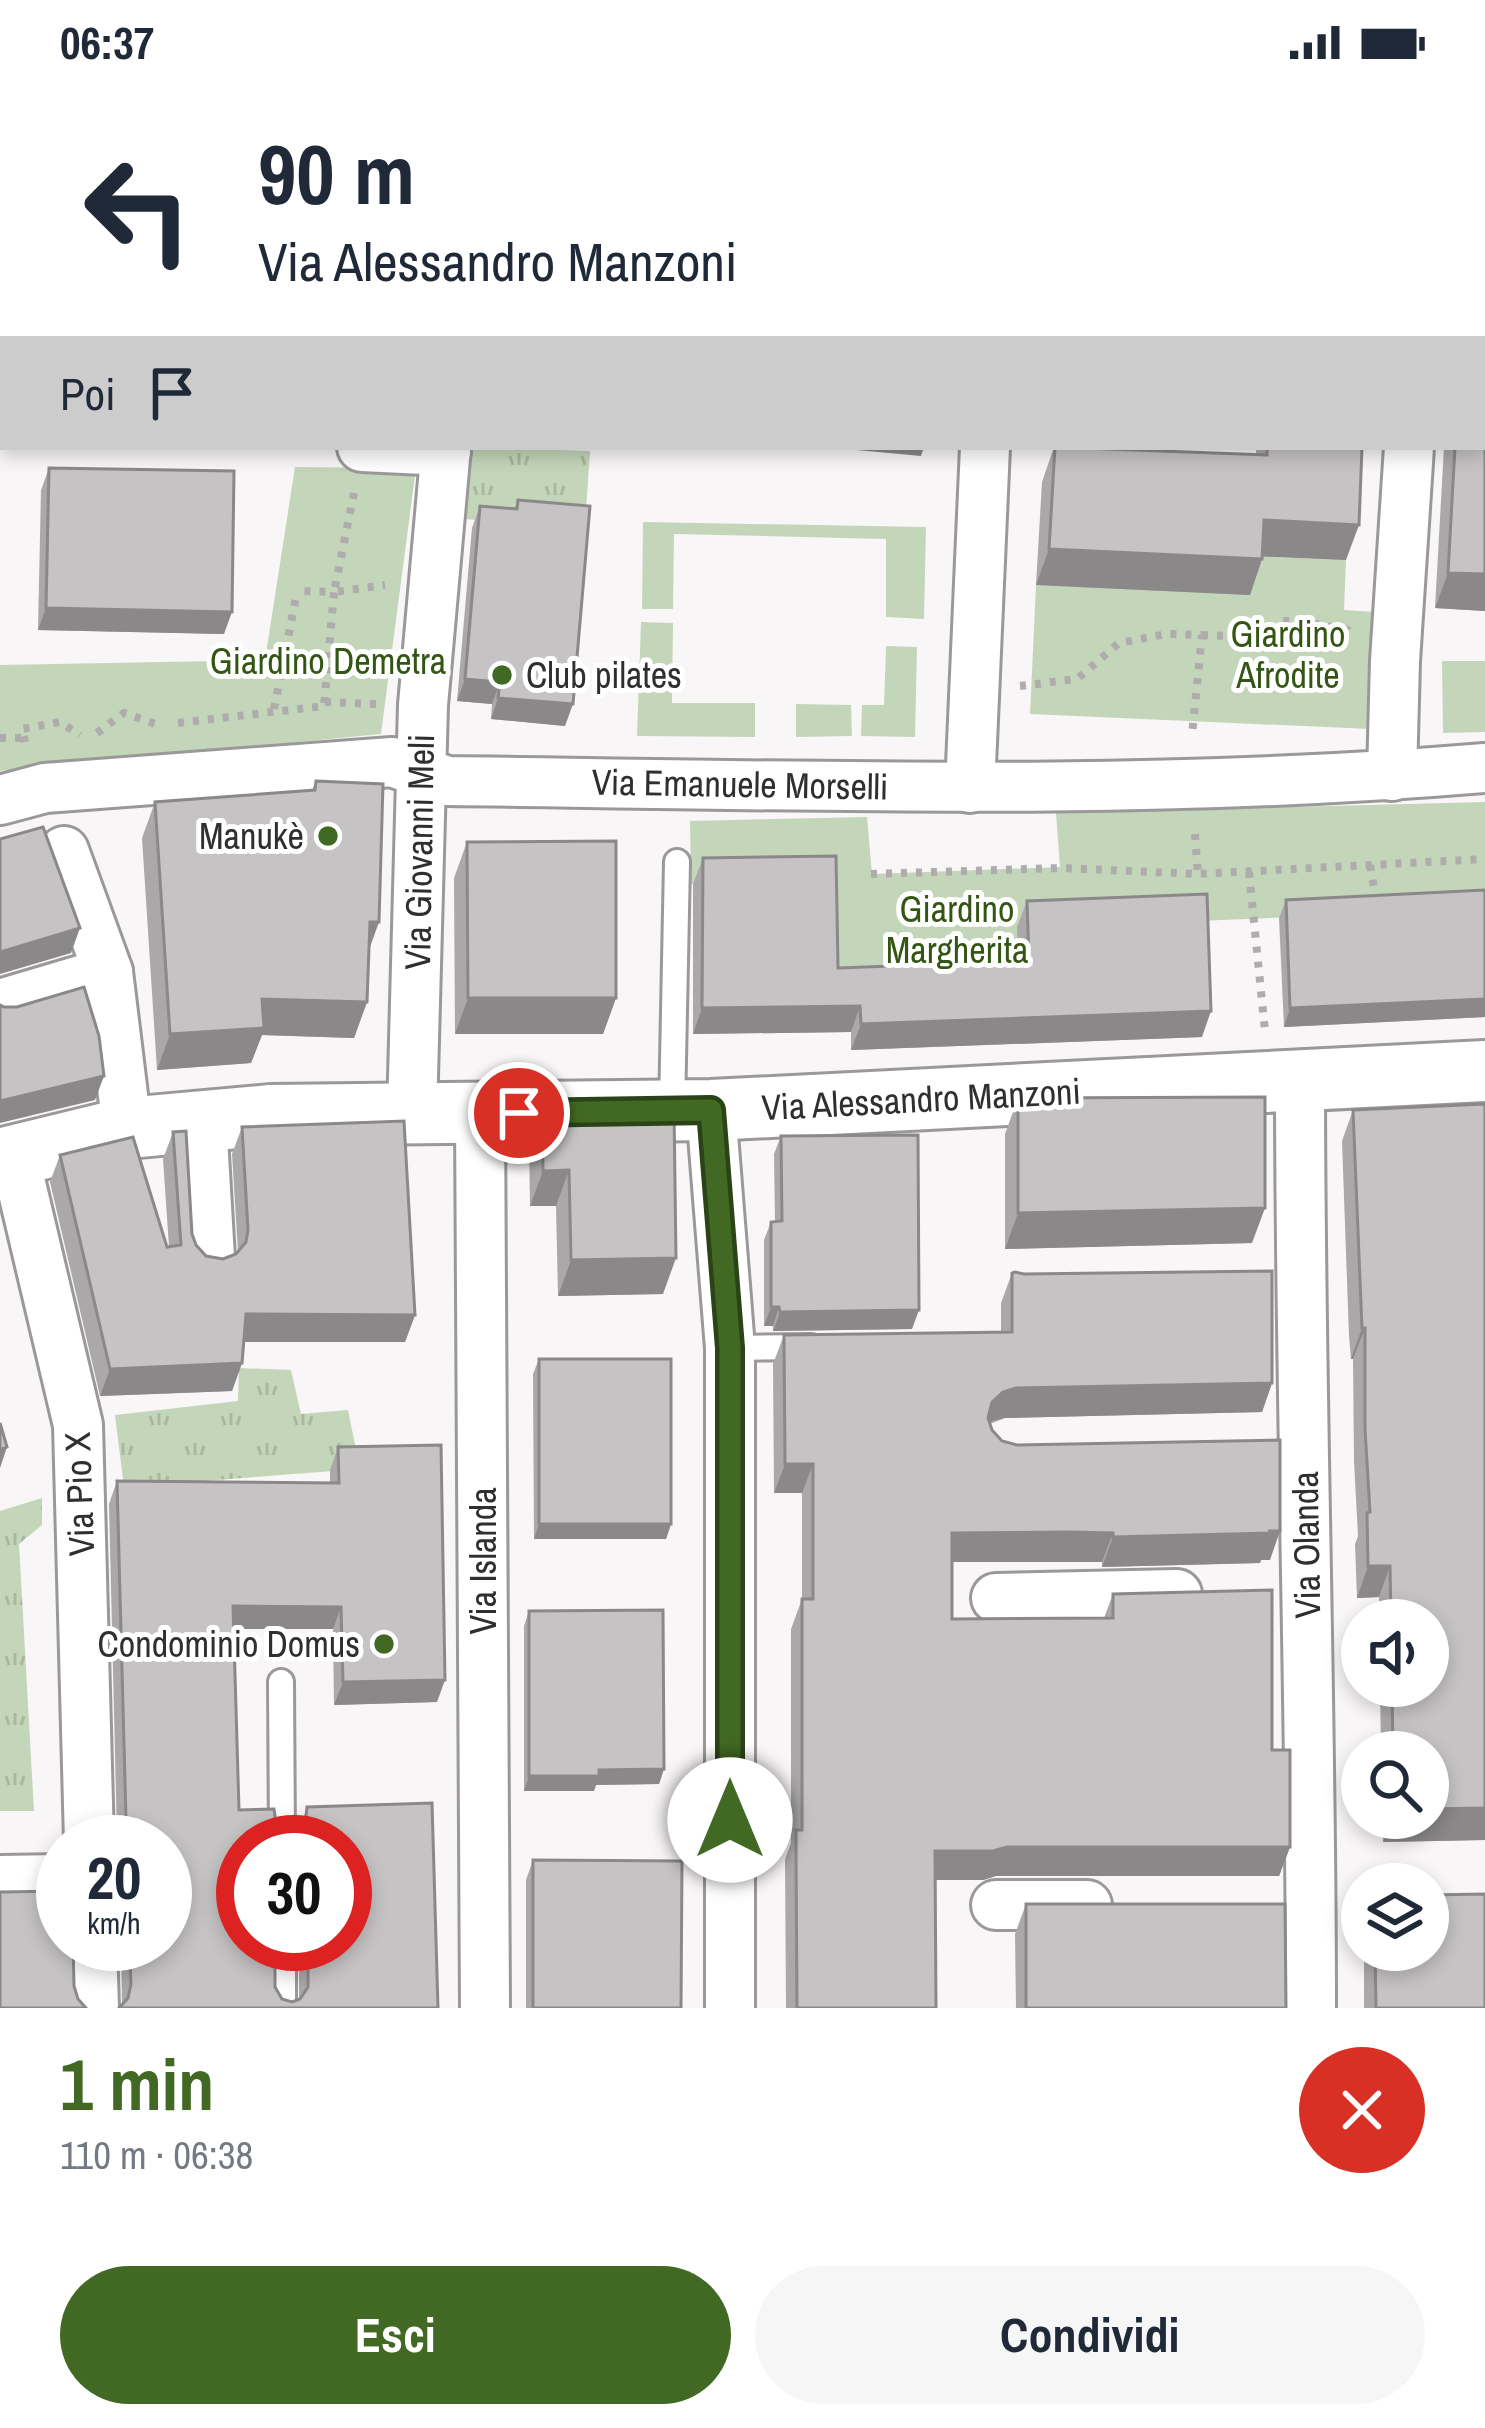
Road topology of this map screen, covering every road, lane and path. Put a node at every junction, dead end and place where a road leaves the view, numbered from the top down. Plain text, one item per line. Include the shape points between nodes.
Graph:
1 (362, 450) edge
2 (446, 450) edge
3 (986, 450) edge
4 (1408, 450) edge
5 (435, 579) junction
6 (334, 592) junction
7 (1202, 635) junction
8 (1395, 661) junction
9 (974, 691) junction
10 (274, 709) dead end
11 (1192, 720) dead end
12 (0, 738) edge
13 (24, 738) junction
14 (87, 740) junction
15 (75, 751) dead end
16 (28, 756) dead end
17 (1485, 768) edge
18 (422, 772) junction
19 (1391, 776) junction
20 (970, 788) junction
21 (0, 800) edge
22 (64, 851) dead end
23 (1485, 859) edge
24 (677, 862) dead end
25 (1370, 865) junction
26 (1250, 872) junction
27 (871, 874) dead end
28 (1379, 913) edge
29 (108, 972) junction
30 (0, 1004) edge
31 (1485, 1071) edge
32 (1285, 1082) junction
33 (692, 1110) junction
34 (480, 1113) junction
35 (412, 1114) junction
36 (202, 1121) junction
37 (127, 1128) junction
38 (7, 1156) edge
39 (211, 1258) edge
40 (1252, 1271) edge
41 (1300, 1271) junction
42 (838, 1346) edge
43 (730, 1348) junction
44 (1307, 1591) junction
45 (1259, 1592) edge
46 (1211, 1593) edge
47 (996, 1598) dead end
48 (281, 1682) dead end
49 (88, 1815) edge
50 (282, 1815) edge
51 (36, 1879) edge
52 (0, 1880) edge
53 (996, 1905) dead end
54 (1131, 1905) edge
55 (93, 1971) edge
56 (283, 1971) edge
57 (94, 2008) edge
58 (284, 2008) edge
59 (484, 2008) edge
60 (730, 2008) edge
61 (1311, 2008) edge

1 - 6 path
2 - 5 street, Via Giovanni Meli
3 - 9 street
4 - 8 street
5 - 6 path
5 - 18 street, Via Giovanni Meli
6 - 10 path via 297,592
6 - 14 path via 324,706 153,726 124,713
7 - 8 path via 1268,637 1278,621 1300,621 1348,630 1370,660
7 - 9 path via 1119,643 1077,679
7 - 11 path
8 - 19 street
9 - 20 street
12 - 13 path
13 - 14 path via 22,729 60,722
13 - 16 path
14 - 15 path
17 - 19 street, Via Emanuele Morselli
18 - 20 street, Via Emanuele Morselli via 447,781
18 - 21 street, Via Emanuele Morselli via 392,762 45,788
18 - 35 street, Via Giovanni Meli
19 - 20 street, Via Emanuele Morselli
22 - 29 street
23 - 25 path
24 - 33 lane
25 - 26 path
25 - 28 path
26 - 27 path
26 - 32 path
29 - 30 street
29 - 37 street
31 - 32 street, Via Alessandro Manzoni
32 - 33 street, Via Alessandro Manzoni
32 - 41 street, Via Olanda
33 - 34 street, Via Alessandro Manzoni
33 - 43 street
34 - 35 street, Via Alessandro Manzoni
34 - 59 street, Via Islanda
35 - 36 street, Via Alessandro Manzoni
36 - 37 street, Via Alessandro Manzoni
36 - 39 street
37 - 38 street, Via Alessandro Manzoni
38 - 49 street, Via Pio X via 78,1425
40 - 41 street
41 - 44 street, Via Olanda via 1281,1440
42 - 43 lane
43 - 60 street
44 - 45 street
44 - 61 street, Via Olanda via 1289,1905
46 - 47 street
48 - 50 lane
51 - 52 street
53 - 54 street
55 - 57 street
56 - 58 lane

